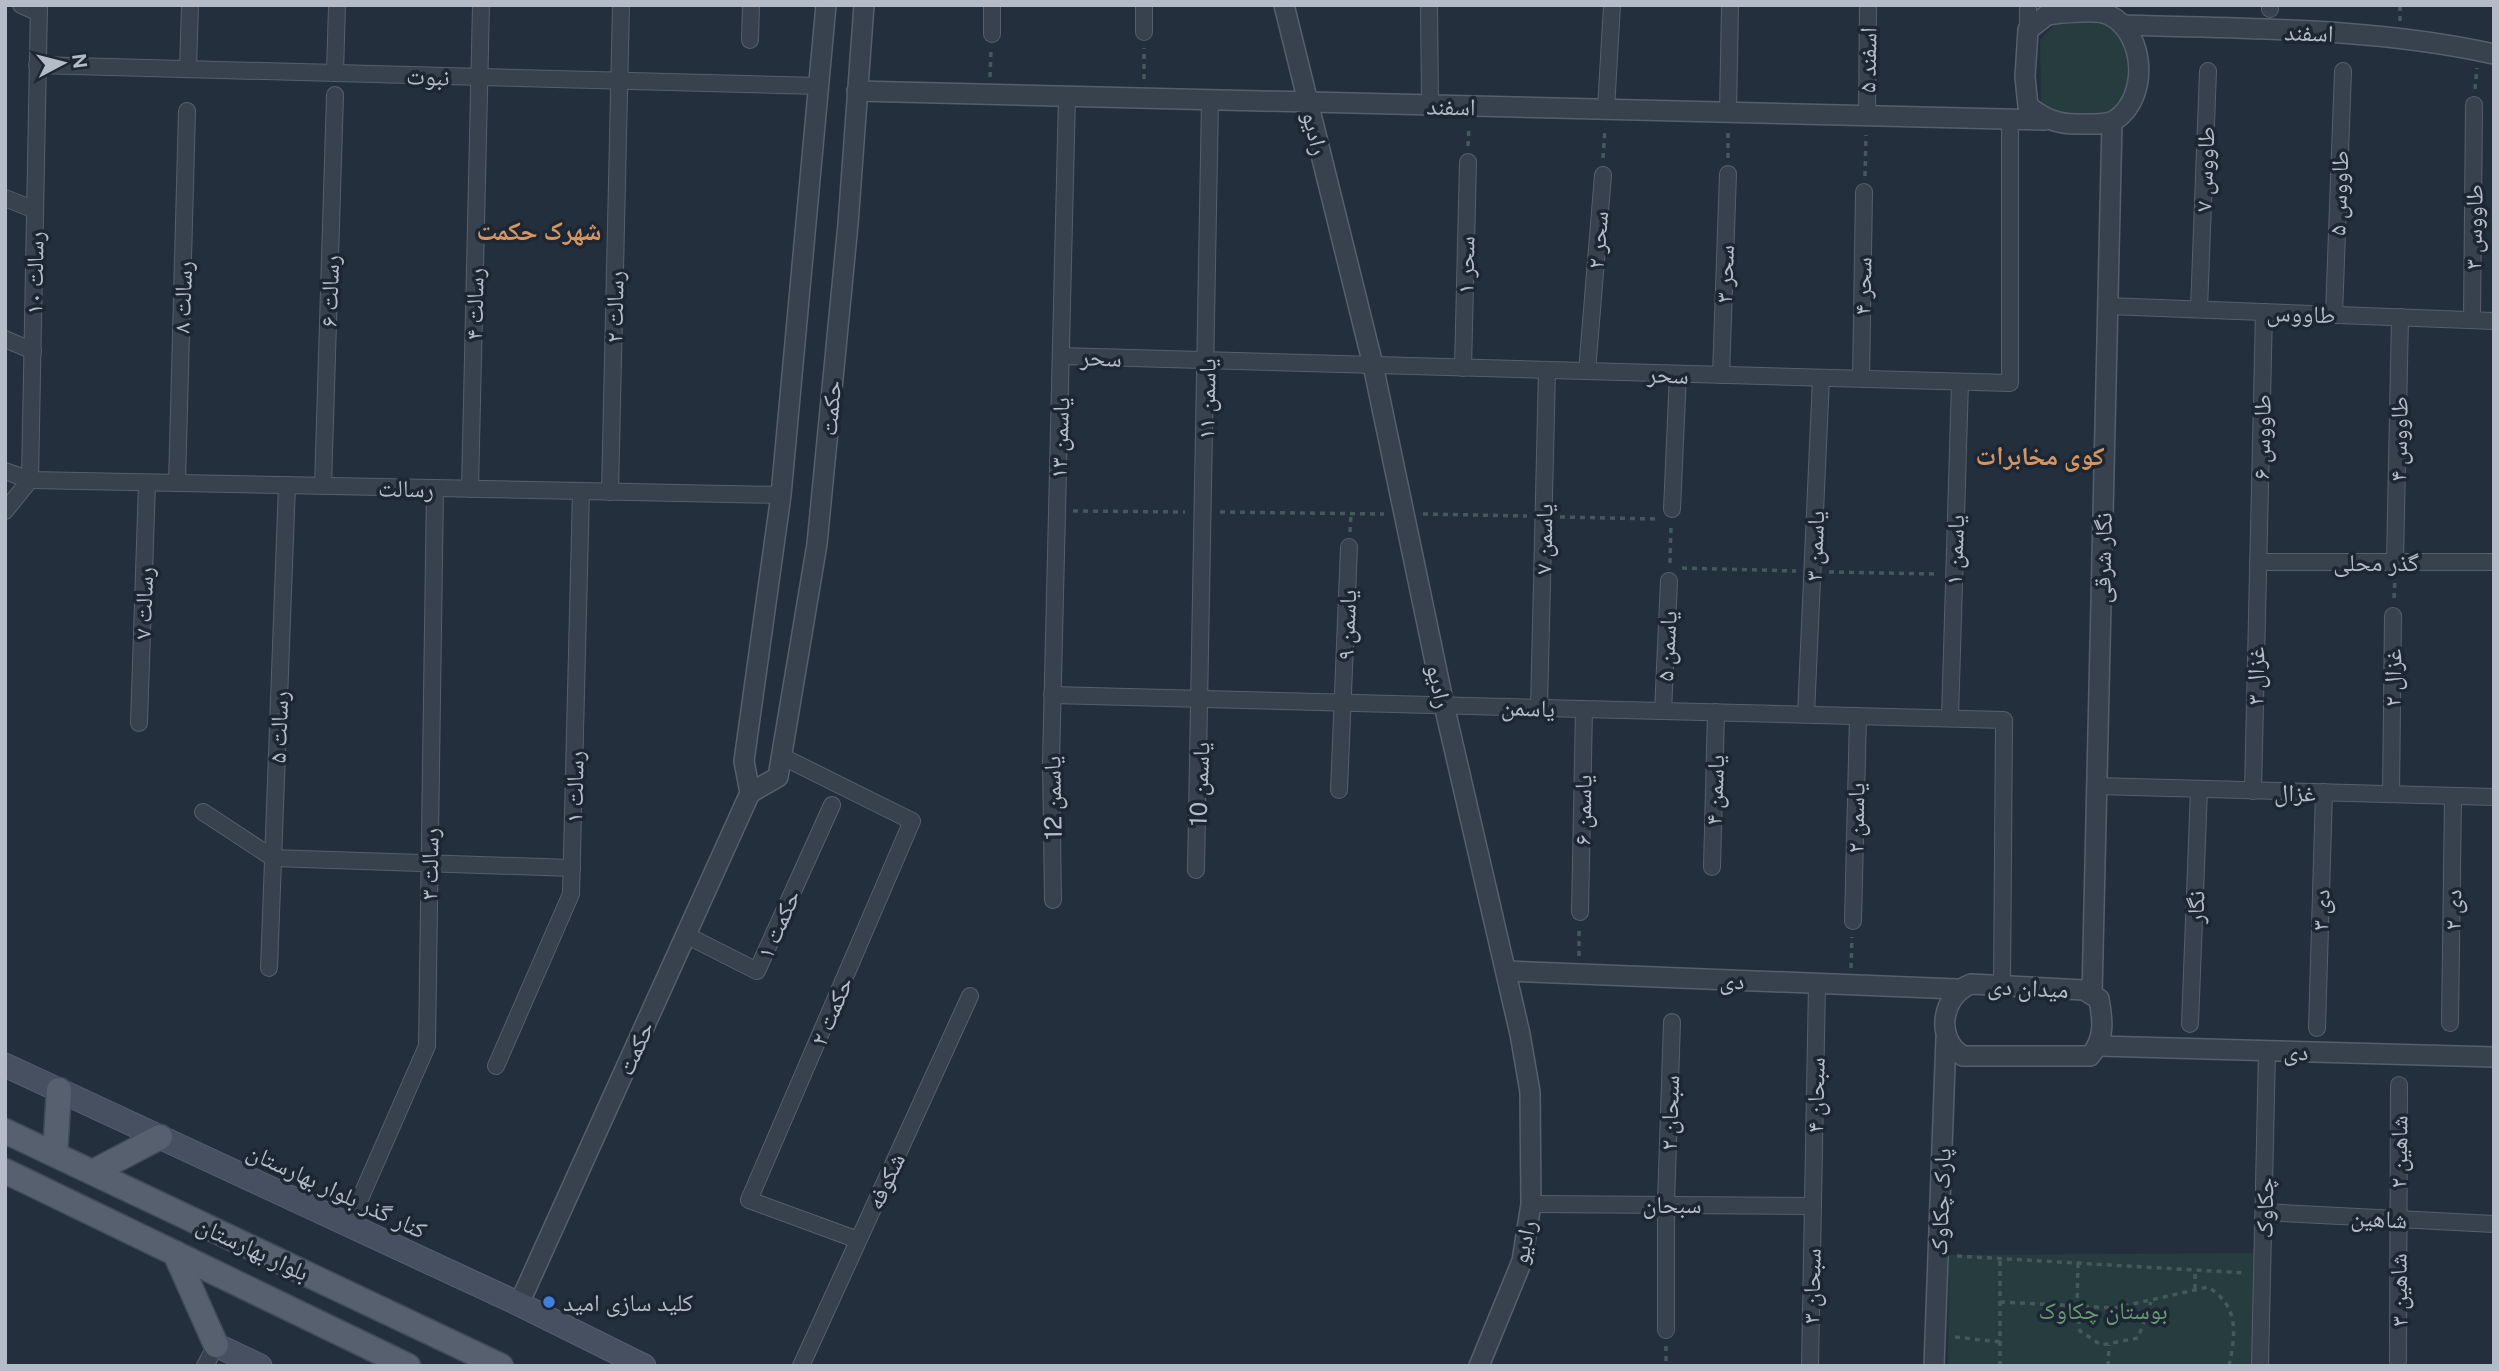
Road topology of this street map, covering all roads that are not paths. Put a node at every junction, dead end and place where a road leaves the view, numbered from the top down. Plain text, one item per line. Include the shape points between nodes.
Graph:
1 (21, 5) edge
2 (190, 5) edge
3 (337, 5) edge
4 (481, 5) edge
5 (621, 5) edge
6 (751, 5) edge
7 (826, 5) edge
8 (864, 5) edge
9 (992, 5) edge
10 (1144, 5) edge
11 (1284, 5) edge
12 (1429, 5) edge
13 (1612, 5) edge
14 (1730, 5) edge
15 (1868, 5) edge
16 (2028, 5) edge
17 (39, 9) edge
18 (2123, 25) junction
19 (2028, 30) junction
20 (1144, 32) road end
21 (992, 34) road end
22 (750, 40) dead end
23 (2486, 52) edge
24 (37, 65) junction
25 (188, 69) junction
26 (2208, 71) dead end
27 (2343, 71) dead end
28 (335, 73) junction
29 (480, 77) junction
30 (619, 81) junction
31 (818, 86) junction
32 (857, 92) junction
33 (335, 95) dead end
34 (1067, 96) junction
35 (1210, 100) junction
36 (1309, 102) junction
37 (1430, 105) junction
38 (2474, 105) road end
39 (1606, 109) junction
40 (187, 111) dead end
41 (1728, 112) junction
42 (1867, 116) junction
43 (2010, 119) junction
44 (2045, 120) junction
45 (2112, 122) junction
46 (1468, 162) road end
47 (1728, 174) road end
48 (1603, 175) road end
49 (1864, 192) road end
50 (5, 198) edge
51 (35, 210) junction
52 (2108, 306) junction
53 (2199, 309) junction
54 (2264, 312) junction
55 (2334, 314) junction
56 (2400, 317) junction
57 (2472, 320) junction
58 (2494, 321) edge
59 (5, 339) edge
60 (33, 351) junction
61 (1061, 356) junction
62 (1206, 360) junction
63 (1373, 365) junction
64 (1463, 368) junction
65 (1547, 370) junction
66 (1587, 371) junction
67 (1678, 374) junction
68 (1721, 375) junction
69 (1821, 378) junction
70 (1861, 379) junction
71 (1960, 382) junction
72 (5, 471) edge
73 (30, 480) junction
74 (147, 483) junction
75 (177, 483) junction
76 (287, 485) junction
77 (323, 486) junction
78 (435, 488) junction
79 (470, 489) junction
80 (581, 491) junction
81 (610, 492) junction
82 (781, 495) junction
83 (5, 511) edge
84 (1672, 514) road end
85 (1349, 547) dead end
86 (2258, 562) junction
87 (2395, 562) junction
88 (2494, 562) edge
89 (1669, 581) road end
90 (2393, 616) road end
91 (1052, 695) junction
92 (1202, 699) junction
93 (1343, 702) junction
94 (1444, 705) junction
95 (1539, 708) junction
96 (1584, 709) junction
97 (1663, 711) junction
98 (1716, 712) junction
99 (1806, 714) junction
100 (1857, 716) junction
101 (1950, 718) junction
102 (139, 723) dead end
103 (781, 756) junction
104 (2097, 786) junction
105 (2199, 789) junction
106 (1339, 790) dead end
107 (2253, 791) junction
108 (750, 793) junction
109 (2324, 793) junction
110 (2391, 794) junction
111 (2453, 796) junction
112 (2494, 797) edge
113 (832, 805) dead end
114 (203, 812) dead end
115 (273, 858) junction
116 (429, 863) junction
117 (1712, 867) dead end
118 (572, 868) junction
119 (1196, 870) dead end
120 (1053, 901) dead end
121 (1580, 912) road end
122 (1853, 921) road end
123 (686, 935) junction
124 (269, 968) dead end
125 (1506, 971) junction
126 (1816, 984) junction
127 (2002, 986) junction
128 (1957, 989) junction
129 (2092, 995) junction
130 (970, 996) dead end
131 (1672, 1022) dead end
132 (2450, 1023) dead end
133 (2190, 1024) dead end
134 (2317, 1028) dead end
135 (1946, 1038) junction
136 (2099, 1046) junction
137 (2267, 1051) junction
138 (2494, 1057) edge
139 (5, 1065) edge
140 (496, 1066) dead end
141 (2399, 1085) dead end
142 (59, 1090) junction
143 (5, 1131) edge
144 (160, 1137) junction
145 (55, 1154) junction
146 (5, 1171) edge
147 (93, 1172) junction
148 (1666, 1203) junction
149 (1531, 1204) junction
150 (1813, 1206) junction
151 (2264, 1212) junction
152 (2397, 1218) junction
153 (349, 1224) junction
154 (2494, 1224) edge
155 (858, 1240) junction
156 (175, 1253) junction
157 (519, 1304) junction
158 (1666, 1330) dead end
159 (210, 1355) edge
160 (2398, 1361) dead end
161 (260, 1366) edge
162 (408, 1366) edge
163 (501, 1366) edge
164 (644, 1366) edge
165 (801, 1366) edge
166 (1479, 1366) edge
167 (1810, 1366) edge
168 (1934, 1366) edge
169 (2260, 1366) edge

1 - 17 street
2 - 25 street
3 - 28 street
4 - 29 street, رسالت ۴
5 - 30 street, رسالت ۲
6 - 22 street
7 - 31 street, حکمت
8 - 32 street, حکمت
9 - 21 street
10 - 20 street
11 - 36 street, رادیو
12 - 37 street
13 - 39 street
14 - 41 street
15 - 42 street, اسفند ۵
16 - 19 street
17 - 24 street
18 - 19 street via 2107,13 2061,13 2047,15
18 - 23 street, اسفند via 2360,34
18 - 45 street via 2136,45 2137,91 2129,108
19 - 44 street via 2028,106
24 - 25 street, نبوت
24 - 51 street, رسالت ۱۰
25 - 28 street, نبوت
26 - 53 street, طاووس ۷
27 - 55 street, طاووس ۵
28 - 29 street, نبوت
29 - 30 street, نبوت
29 - 79 street, رسالت ۴
30 - 31 street, نبوت
30 - 81 street, رسالت ۲
31 - 82 street, حکمت
32 - 34 street, اسفند
32 - 103 street, حکمت via 817,544
33 - 77 street, رسالت ۶
34 - 35 street, اسفند
34 - 61 street, یاسمن ۱۳
35 - 36 street, اسفند
35 - 62 street, یاسمن ۱۱
36 - 37 street, اسفند
36 - 63 street, رادیو
37 - 39 street, اسفند
38 - 57 street, طاووس ۳
39 - 41 street, اسفند
40 - 75 street, رسالت ۸
41 - 42 street, اسفند
42 - 43 street, اسفند
43 - 44 street, اسفند
43 - 71 street, سحر via 2010,383
44 - 45 street
45 - 52 street, نگار شرقی
46 - 64 street, سحر ۱
47 - 68 street, سحر ۳
48 - 66 street, سحر ۲
49 - 70 street, سحر ۴
50 - 51 street
51 - 60 street, رسالت ۱۰
52 - 53 street, طاووس
52 - 104 street, نگار شرقی
53 - 54 street, طاووس
54 - 55 street, طاووس
54 - 86 street, طاووس ۶
55 - 56 street, طاووس
56 - 57 street, طاووس
56 - 87 street, طاووس ۴
57 - 58 street, طاووس
59 - 60 street
60 - 73 street, رسالت ۱۰
61 - 62 street, سحر
61 - 91 street, یاسمن ۱۳
62 - 63 street, سحر
62 - 92 street, یاسمن ۱۱
63 - 64 street, سحر
63 - 94 street, رادیو
64 - 65 street, سحر
65 - 66 street, سحر
65 - 95 street, یاسمن ۷
66 - 67 street, سحر
67 - 68 street, سحر
67 - 84 street
68 - 69 street, سحر
69 - 70 street, سحر
69 - 99 street, یاسمن ۳
70 - 71 street, سحر
71 - 101 street, یاسمن ۱
72 - 73 street, رسالت
73 - 74 street, رسالت
73 - 83 street
74 - 75 street, رسالت
74 - 102 street, رسالت ۷
75 - 76 street, رسالت
76 - 77 street, رسالت
76 - 115 street, رسالت ۵
77 - 78 street, رسالت
78 - 79 street, رسالت
78 - 116 street, رسالت ۳
79 - 80 street, رسالت
80 - 81 street, رسالت
80 - 118 street, رسالت ۱
81 - 82 street, رسالت
82 - 108 street, حکمت via 744,761
85 - 93 street, یاسمن ۹
86 - 87 street, گذر محلی
86 - 107 street, غزال ۳
87 - 88 street, گذر محلی
89 - 97 street, یاسمن ۵
90 - 110 street, غزال ۲
91 - 92 street, یاسمن
91 - 120 street, یاسمن 12
92 - 93 street, یاسمن
92 - 119 street, یاسمن 10
93 - 94 street, یاسمن
93 - 106 street, یاسمن ۹
94 - 95 street, یاسمن
94 - 125 street, رادیو
95 - 96 street, یاسمن
96 - 97 street, یاسمن
96 - 121 street, یاسمن ۶
97 - 98 street, یاسمن
98 - 99 street, یاسمن
98 - 117 street, یاسمن ۴
99 - 100 street, یاسمن
100 - 101 street, یاسمن
100 - 122 street, یاسمن ۲
101 - 127 street, یاسمن via 2004,720
103 - 108 street, حکمت via 778,777
103 - 155 street, حکمت ۲ via 912,821 749,1200
104 - 105 street, غزال
104 - 129 street, نگار شرقی
105 - 107 street, غزال
105 - 133 street, نگار
107 - 109 street, غزال
108 - 123 street, حکمت
109 - 110 street, غزال
109 - 134 street, دی ۳
110 - 111 street, غزال
111 - 112 street, غزال
111 - 132 street, دی ۲
113 - 123 street, حکمت ۱ via 757,971
114 - 115 street
115 - 116 street
115 - 124 street, رسالت ۵
116 - 118 street
116 - 153 street, رسالت ۳ via 427,1046
118 - 140 street, رسالت ۱ via 571,894
123 - 157 street, حکمت
125 - 126 street, دی
125 - 149 street, رادیو via 1530,1092
126 - 128 street, دی
126 - 150 street, سبحان ۴
127 - 128 street, میدان دی via 1971,984
127 - 129 street, میدان دی via 2084,990
128 - 135 street, میدان دی via 1949,1002
129 - 136 street, میدان دی via 2099,999 2102,1014
130 - 155 street, شکوفه
131 - 148 street, سبحان ۲
135 - 136 street via 1951,1049 1963,1056 2090,1056
135 - 168 street, پارک چکاوک
136 - 137 street, دی
137 - 138 street, دی
137 - 151 street, چکاوک
139 - 142 main road, کنار گذر بلوار بهارستان
141 - 152 street, شاهین ۲
142 - 144 main road, کنار گذر بلوار بهارستان
142 - 145 main road
143 - 145 main road, بلوار بهارستان
144 - 147 main road
144 - 153 main road, کنار گذر بلوار بهارستان
145 - 147 main road, بلوار بهارستان
146 - 156 main road, بلوار بهارستان
147 - 163 main road, بلوار بهارستان
148 - 149 street, سبحان
148 - 150 street, سبحان
148 - 158 street, سبحان ۲
149 - 166 street, رادیو via 1522,1261
150 - 167 street, سبحان ۳
151 - 152 street, شاهین
151 - 169 street, چکاوک
152 - 154 street, شاهین
152 - 160 street, شاهین ۳
153 - 157 main road, کنار گذر بلوار بهارستان
155 - 165 street, شکوفه
156 - 159 main road
156 - 162 main road, بلوار بهارستان
157 - 164 main road, کنار گذر بلوار بهارستان
159 - 161 main road

